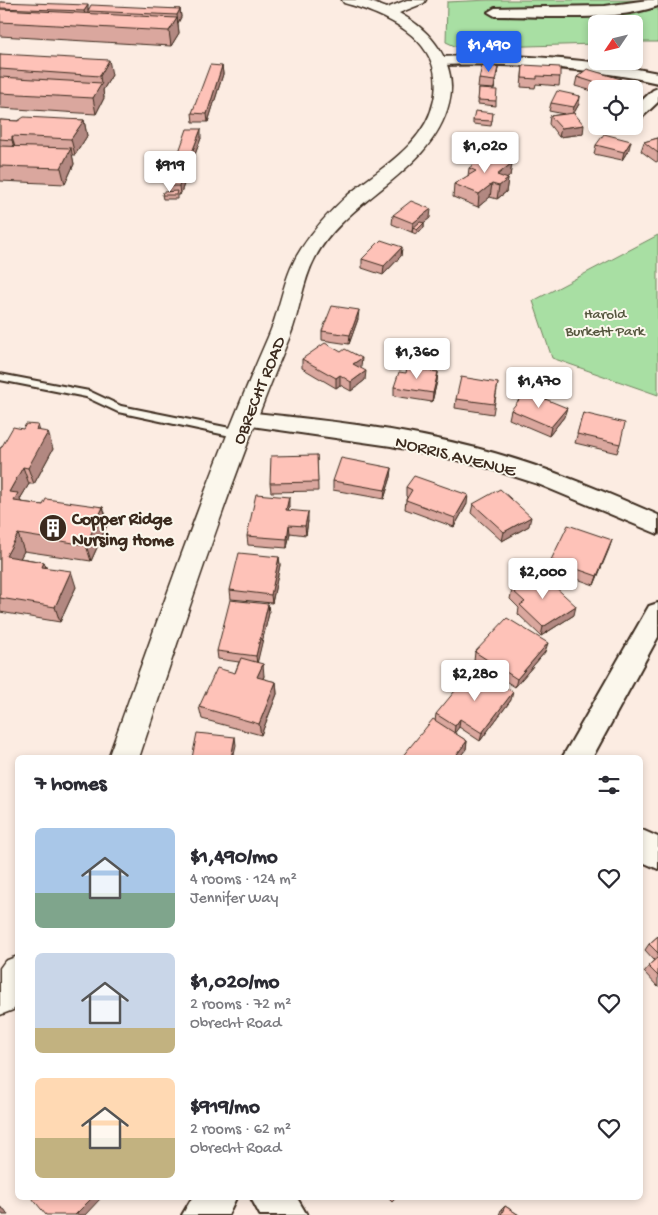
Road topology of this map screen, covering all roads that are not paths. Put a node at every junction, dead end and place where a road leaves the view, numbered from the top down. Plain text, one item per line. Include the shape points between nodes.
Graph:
1 (349, 0) edge
2 (419, 0) edge
3 (658, 1) edge
4 (495, 12) dead end
5 (387, 13) junction
6 (440, 61) junction
7 (657, 81) edge
8 (643, 102) edge
9 (0, 377) edge
10 (243, 426) junction
11 (658, 525) edge
12 (658, 613) edge
13 (124, 755) edge
14 (578, 755) edge
15 (643, 846) edge
16 (658, 854) edge
17 (15, 978) edge
18 (0, 996) edge
19 (215, 1200) edge
20 (272, 1200) edge
21 (202, 1215) edge
22 (287, 1215) edge

1 - 5 street
2 - 5 street
3 - 4 street via 625,9
5 - 6 street via 418,32
6 - 7 street via 561,61
6 - 10 street, OBRECHT ROAD via 442,101 428,134 341,212 301,266 286,320
7 - 8 street
9 - 10 lane via 89,394 118,408
10 - 11 street, NORRIS AVENUE via 332,429 478,456 530,473
10 - 13 street, OBRECHT ROAD via 191,562
12 - 14 street
15 - 16 street
17 - 18 street
19 - 21 street
20 - 22 street

